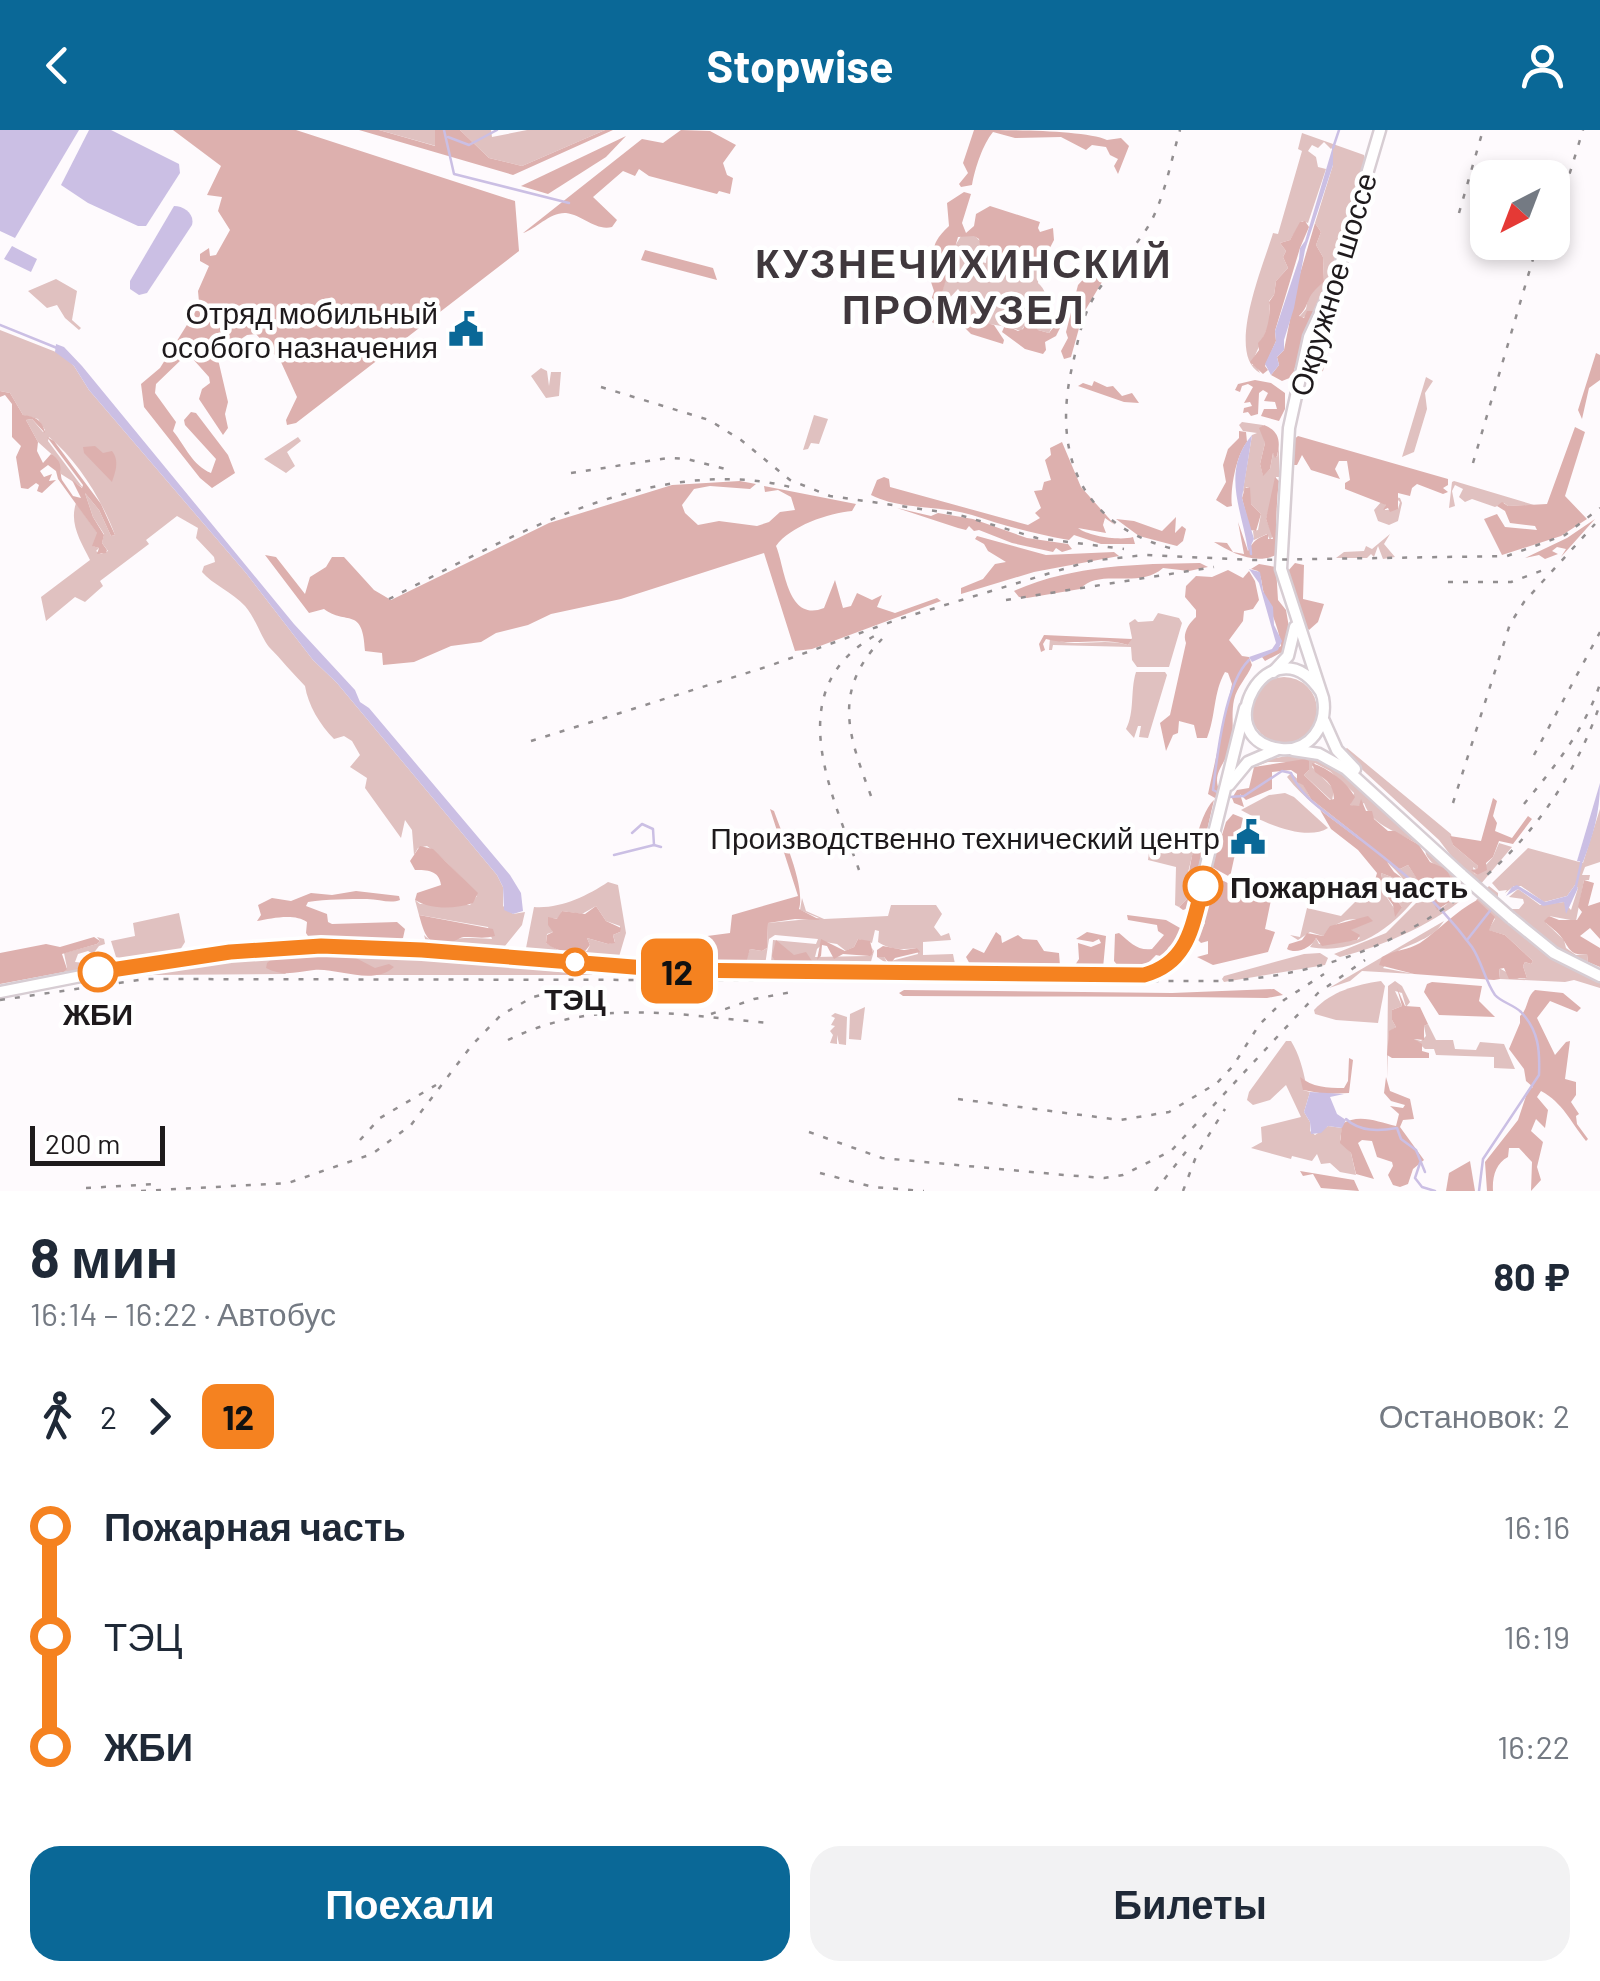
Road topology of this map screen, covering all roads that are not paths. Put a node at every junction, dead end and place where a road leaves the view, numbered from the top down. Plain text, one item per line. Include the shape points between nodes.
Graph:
1 (1380, 130) edge
2 (1294, 616) junction
3 (1273, 672) junction
4 (1321, 692) junction
5 (1246, 708) junction
6 (1324, 719) junction
7 (1284, 749) junction
8 (1224, 794) junction
9 (1462, 875) junction
10 (1600, 976) edge
11 (0, 992) edge

1 - 2 main road, Окружное шоссе via 1338,272 1309,338 1289,428 1281,569
2 - 3 main road via 1293,647
2 - 4 main road, Окружное шоссе
3 - 4 main road via 1300,673
3 - 5 main road via 1254,686
4 - 6 main road
5 - 7 main road via 1256,736
5 - 8 main road
6 - 7 main road via 1309,741
6 - 9 main road via 1343,758
7 - 8 main road via 1248,762
7 - 9 main road via 1319,754 1346,769
8 - 11 main road via 1186,946 1166,967 1144,975 671,970 321,946 157,961
9 - 10 main road, bridge via 1554,953

